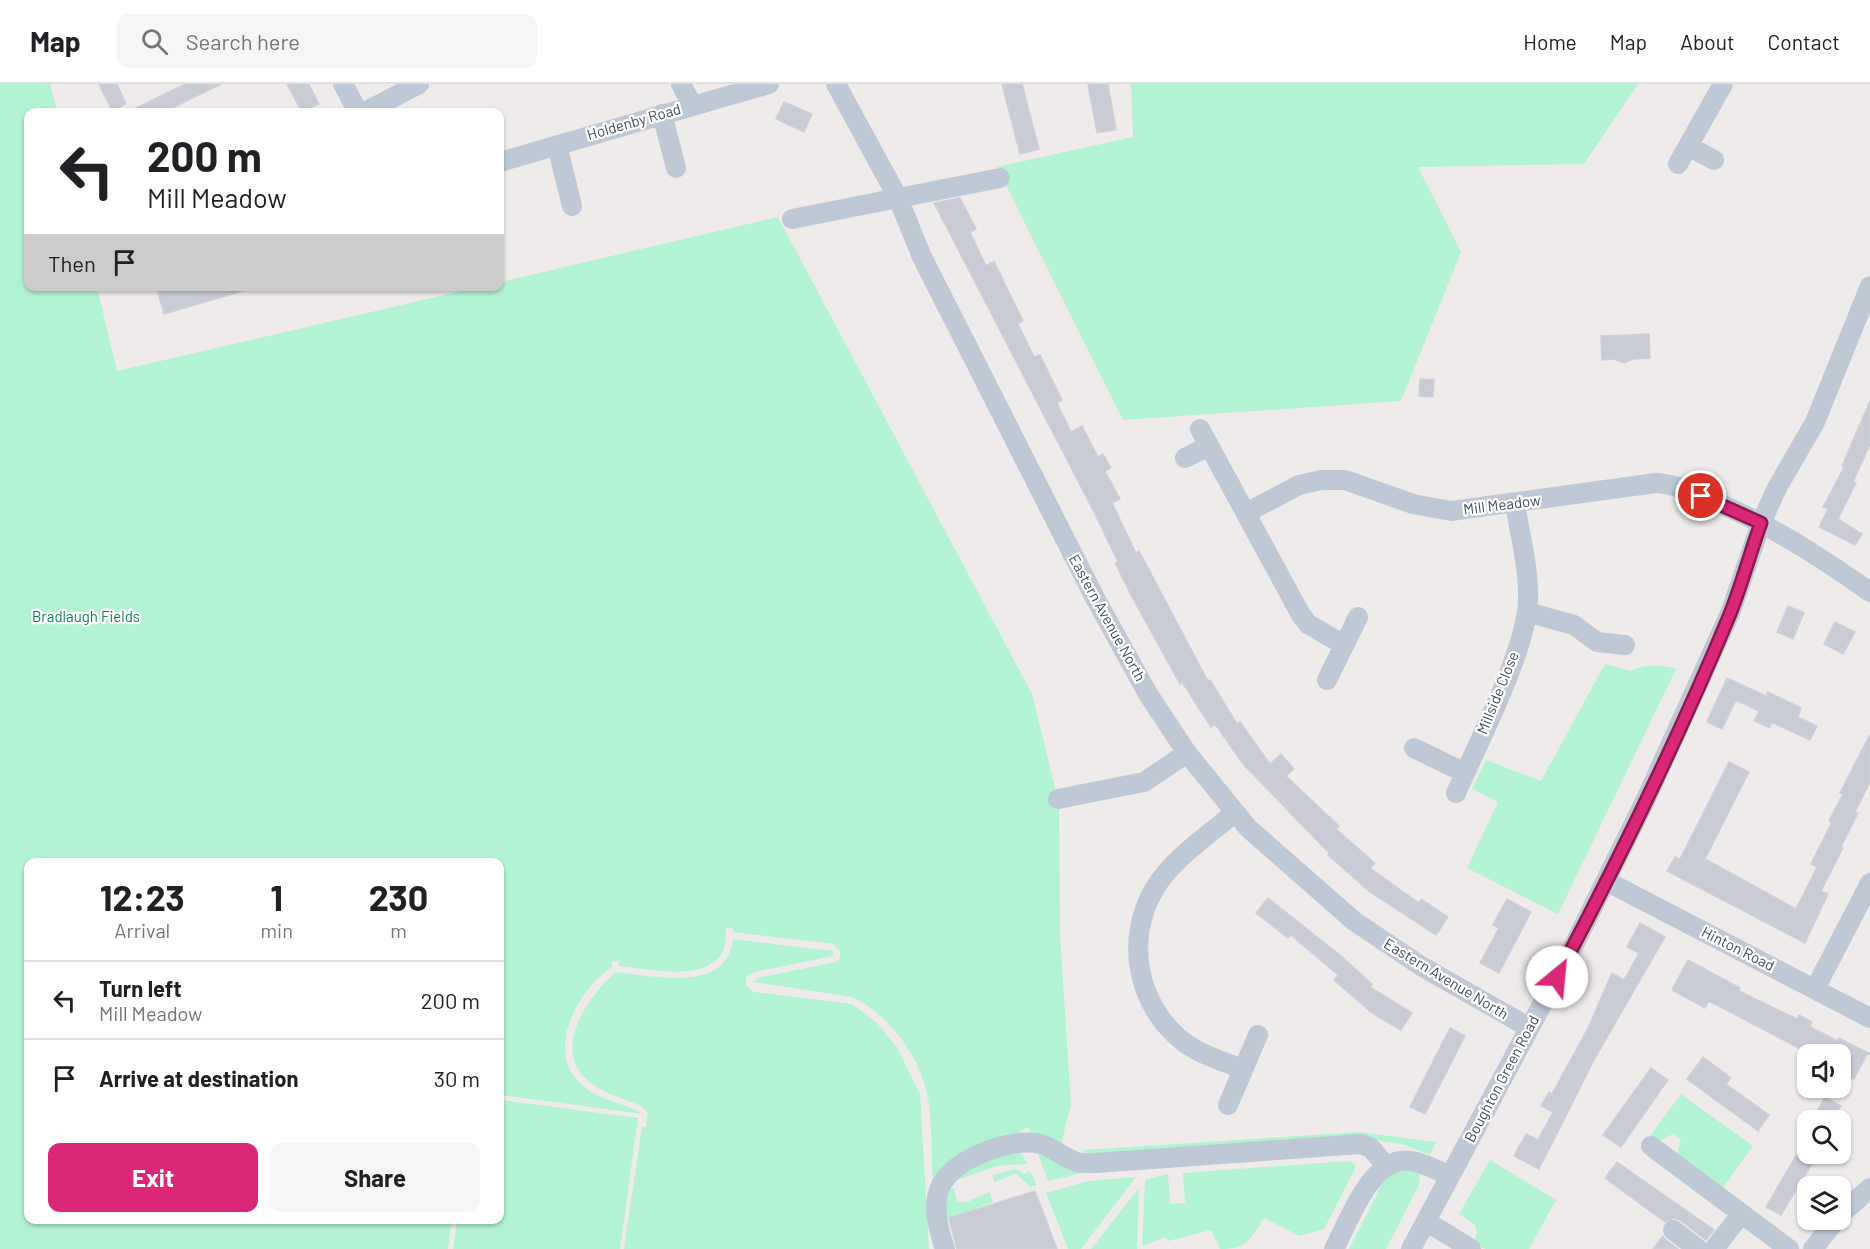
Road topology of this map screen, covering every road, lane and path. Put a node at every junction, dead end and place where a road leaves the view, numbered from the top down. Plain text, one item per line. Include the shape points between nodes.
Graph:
1 (343, 84) edge
2 (419, 84) edge
3 (681, 84) edge
4 (769, 84) edge
5 (836, 84) edge
6 (1723, 84) edge
7 (692, 105) junction
8 (356, 108) edge
9 (372, 108) edge
10 (662, 114) junction
11 (556, 145) junction
12 (1688, 146) junction
13 (1714, 160) dead end
14 (504, 161) edge
15 (1678, 164) dead end
16 (676, 168) dead end
17 (1000, 178) dead end
18 (898, 198) junction
19 (572, 206) dead end
20 (792, 219) dead end
21 (1870, 286) edge
22 (1185, 458) dead end
23 (1515, 504) junction
24 (1246, 513) junction
25 (1761, 523) junction
26 (1870, 592) edge
27 (1527, 612) junction
28 (1358, 617) dead end
29 (1344, 645) junction
30 (1625, 645) dead end
31 (1327, 680) dead end
32 (1414, 748) dead end
33 (1187, 753) junction
34 (1465, 773) junction
35 (1456, 793) dead end
36 (1058, 799) dead end
37 (1234, 813) junction
38 (1606, 881) junction
39 (1870, 883) edge
40 (1815, 989) junction
41 (1870, 1018) edge
42 (1528, 1027) junction
43 (1258, 1035) dead end
44 (1244, 1069) junction
45 (1228, 1105) dead end
46 (1662, 1148) dead end
47 (1386, 1166) junction
48 (1450, 1176) junction
49 (1870, 1188) edge
50 (1851, 1205) edge
51 (1741, 1214) junction
52 (1426, 1221) junction
53 (1673, 1230) dead end
54 (1828, 1230) edge
55 (945, 1249) edge
56 (1334, 1249) edge
57 (1411, 1249) edge
58 (1471, 1249) edge
59 (1698, 1249) edge
60 (1714, 1249) edge
61 (1789, 1249) edge
62 (1813, 1249) edge

1 - 8 street
2 - 9 street
3 - 7 street
4 - 7 street, Holdenby Road
5 - 18 street, Eastern Avenue North
6 - 12 street
7 - 10 street, Holdenby Road
10 - 11 street, Holdenby Road
10 - 16 street
11 - 14 street, Holdenby Road
11 - 19 street
12 - 13 street
12 - 15 street
17 - 18 street
18 - 20 street
18 - 33 street, Eastern Avenue North via 922,257 1079,568 1148,694
21 - 25 street, Boughton Green Road via 1815,422
22 - 24 street via 1204,438
23 - 24 street, Mill Meadow via 1436,510 1345,480 1321,480 1299,485
23 - 25 street, Mill Meadow via 1669,484
23 - 27 street, Millside Close via 1525,566
24 - 29 street via 1301,615
25 - 26 street, Mill Meadow
25 - 38 street, Boughton Green Road via 1703,678
27 - 30 street via 1574,625 1598,642
27 - 34 street, Millside Close via 1514,657
28 - 29 street
29 - 31 street
32 - 34 street
33 - 36 street via 1144,782
33 - 37 street, Eastern Avenue North
34 - 35 street, Millside Close
37 - 42 street, Eastern Avenue North via 1354,921 1421,966
37 - 44 street via 1171,868 1155,888 1139,931 1138,960 1148,996 1162,1021 1192,1047
38 - 40 street, Hinton Road
38 - 42 street, Boughton Green Road
39 - 40 street
40 - 41 street, Hinton Road
42 - 48 street, Boughton Green Road
43 - 44 street
44 - 45 street
46 - 51 street
47 - 48 street via 1409,1160
47 - 55 street via 1371,1148 1361,1144 1096,1163 1078,1163 1039,1143 1009,1144 962,1162 944,1177 937,1209
47 - 56 street via 1369,1183
48 - 52 street, Boughton Green Road
49 - 50 street
51 - 60 street
51 - 61 street
52 - 57 street, Boughton Green Road
52 - 58 street
53 - 59 street
54 - 62 street

